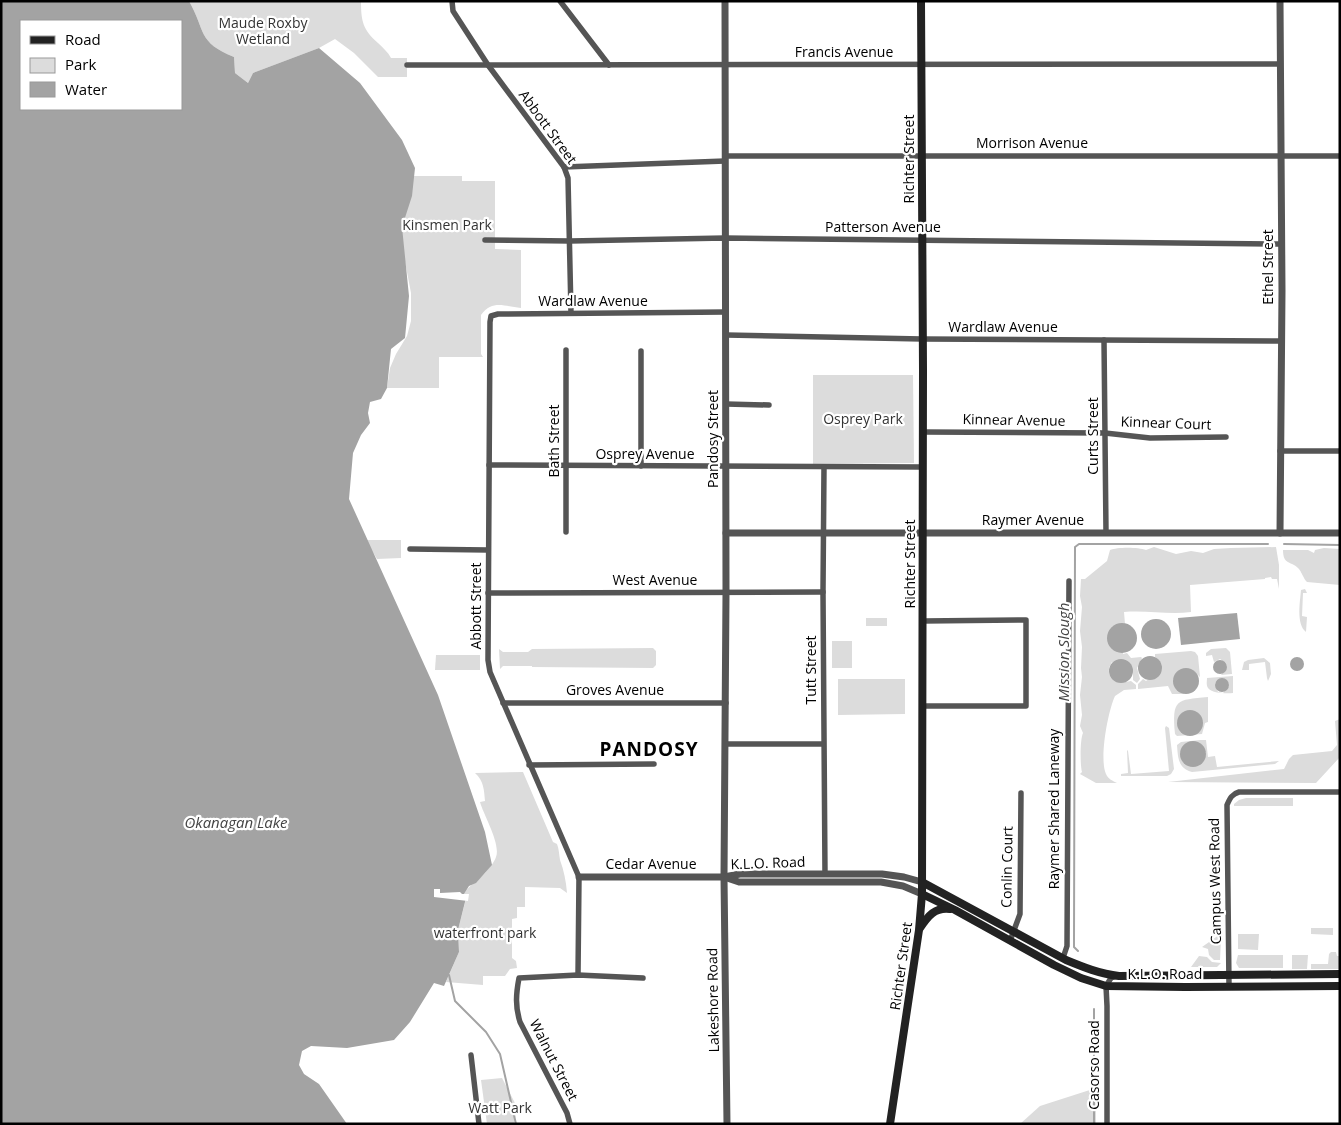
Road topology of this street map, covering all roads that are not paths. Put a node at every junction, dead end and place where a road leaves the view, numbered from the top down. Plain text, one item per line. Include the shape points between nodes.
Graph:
1 (452, 1) edge
2 (560, 1) edge
3 (725, 1) edge
4 (921, 1) edge
5 (1280, 1) edge
6 (488, 64) junction
7 (725, 64) junction
8 (921, 64) junction
9 (1280, 64) junction
10 (407, 65) dead end
11 (608, 65) junction
12 (921, 156) junction
13 (1280, 156) junction
14 (1340, 156) edge
15 (725, 158) junction
16 (564, 167) junction
17 (725, 238) junction
18 (485, 240) dead end
19 (922, 240) junction
20 (570, 241) junction
21 (1281, 244) junction
22 (726, 312) junction
23 (570, 313) junction
24 (491, 316) joint
25 (726, 335) junction
26 (922, 339) junction
27 (1104, 340) junction
28 (1281, 340) junction
29 (566, 350) dead end
30 (641, 351) dead end
31 (726, 404) junction
32 (769, 405) dead end
33 (923, 432) junction
34 (1105, 434) junction
35 (1226, 437) dead end
36 (1280, 451) junction
37 (1340, 451) edge
38 (489, 465) junction
39 (566, 466) junction
40 (642, 466) junction
41 (726, 466) junction
42 (824, 467) junction
43 (922, 467) junction
44 (566, 532) dead end
45 (922, 532) junction
46 (1106, 532) junction
47 (726, 533) junction
48 (823, 533) junction
49 (1280, 533) junction
50 (1340, 533) edge
51 (410, 549) dead end
52 (488, 550) junction
53 (1068, 581) dead end
54 (823, 592) junction
55 (488, 593) junction
56 (726, 593) junction
57 (922, 621) junction
58 (503, 703) junction
59 (726, 703) junction
60 (922, 706) junction
61 (726, 744) junction
62 (824, 744) junction
63 (654, 764) dead end
64 (529, 765) junction
65 (1340, 792) edge
66 (1021, 793) dead end
67 (825, 874) junction
68 (578, 877) junction
69 (724, 877) junction
70 (922, 882) junction
71 (922, 894) junction
72 (955, 910) junction
73 (919, 930) junction
74 (1015, 931) junction
75 (1010, 941) junction
76 (1063, 958) junction
77 (1340, 974) edge
78 (578, 975) junction
79 (1228, 975) junction
80 (1116, 976) junction
81 (643, 978) dead end
82 (1109, 986) junction
83 (1229, 986) junction
84 (1340, 986) edge
85 (471, 1055) dead end
86 (479, 1124) edge
87 (570, 1124) edge
88 (727, 1124) edge
89 (890, 1124) edge
90 (1107, 1124) edge

1 - 6 street, Abbott Street via 453,10
2 - 11 street
3 - 7 street, Pandosy Street
4 - 8 main road, Richter Street
5 - 9 street, Ethel Street
6 - 10 street, Francis Avenue
6 - 11 street, Francis Avenue
6 - 16 street, Abbott Street
7 - 8 street, Francis Avenue
7 - 11 street, Francis Avenue
7 - 15 street, Pandosy Street
8 - 9 street, Francis Avenue
8 - 12 main road, Richter Street
9 - 13 street, Ethel Street
12 - 13 street, Morrison Avenue
12 - 15 street, Morrison Avenue
12 - 19 main road, Richter Street
13 - 14 street, Morrison Avenue
13 - 21 street, Ethel Street
15 - 16 street, Morrison Avenue
15 - 17 street, Pandosy Street
16 - 20 street, Abbott Street via 568,178
17 - 19 street, Patterson Avenue
17 - 20 street, Patterson Avenue
17 - 22 street, Pandosy Street
18 - 20 street, Patterson Avenue
19 - 21 street, Patterson Avenue
19 - 26 main road, Richter Street
20 - 23 street, Abbott Street
21 - 28 street, Ethel Street
22 - 23 street, Wardlaw Avenue
22 - 25 street, Pandosy Street
23 - 24 street, Wardlaw Avenue
24 - 38 street, Abbott Street
25 - 26 street, Wardlaw Avenue
25 - 31 street, Pandosy Street
26 - 27 street, Wardlaw Avenue
26 - 33 main road, Richter Street
27 - 28 street, Wardlaw Avenue
27 - 34 street, Curts Street
28 - 36 street, Ethel Street
29 - 39 street, Bath Street
30 - 40 street
31 - 32 street
31 - 41 street, Pandosy Street
33 - 34 street, Kinnear Avenue
33 - 43 main road, Richter Street
34 - 35 street, Kinnear Court via 1150,438
34 - 46 street, Curts Street
36 - 37 street
36 - 49 street, Ethel Street
38 - 39 street, Osprey Avenue
38 - 52 street, Abbott Street
39 - 40 street, Osprey Avenue
39 - 44 street, Bath Street
40 - 41 street, Osprey Avenue
41 - 42 street, Osprey Avenue
41 - 47 street, Pandosy Street
42 - 43 street, Osprey Avenue
42 - 48 street, Tutt Street
43 - 45 main road, Richter Street
45 - 46 street, Raymer Avenue
45 - 48 street, Raymer Avenue
45 - 57 main road, Richter Street
46 - 49 street, Raymer Avenue
47 - 48 street, Raymer Avenue
47 - 56 street, Pandosy Street
48 - 54 street, Tutt Street
49 - 50 street, Raymer Avenue
51 - 52 street
52 - 55 street, Abbott Street
53 - 76 street, Raymer Shared Laneway via 1067,946
54 - 56 street, West Avenue
54 - 62 street, Tutt Street
55 - 56 street, West Avenue
55 - 58 street, Abbott Street via 490,672
56 - 59 street, Pandosy Street
57 - 60 main road, Richter Street
57 - 60 street via 1026,620 1026,706
58 - 59 street, Groves Avenue
58 - 64 street, Abbott Street
59 - 61 street, Pandosy Street
60 - 70 main road, Richter Street
61 - 62 street
61 - 69 street, Pandosy Street
62 - 67 street, Tutt Street
63 - 64 street
64 - 68 street, Abbott Street
65 - 79 street, Campus West Road via 1239,792 1230,798 1227,805
66 - 74 street, Conlin Court via 1020,914
67 - 69 street, K.L.O. Road via 740,874
67 - 70 street, K.L.O. Road via 882,874
68 - 69 street, Cedar Avenue
68 - 78 street
69 - 71 street, K.L.O. Road via 739,882 881,882
69 - 88 street, Lakeshore Road
70 - 71 main road, Richter Street
70 - 74 main road, K.L.O. Road
71 - 72 main road, K.L.O. Road
71 - 73 main road, Richter Street
72 - 73 main road via 942,908 934,912
72 - 75 main road, K.L.O. Road
73 - 89 main road, Richter Street
74 - 75 street, Conlin Court
74 - 76 main road, K.L.O. Road
75 - 82 main road, K.L.O. Road via 1081,978
76 - 80 main road, K.L.O. Road
77 - 79 main road, K.L.O. Road
78 - 81 street
78 - 87 street, Walnut Street via 519,978 516,998 520,1022
79 - 80 main road, K.L.O. Road
79 - 83 street, Campus West Road
80 - 82 street via 1111,978
82 - 83 main road, K.L.O. Road
82 - 90 street, Casorso Road
83 - 84 main road, K.L.O. Road
85 - 86 street

